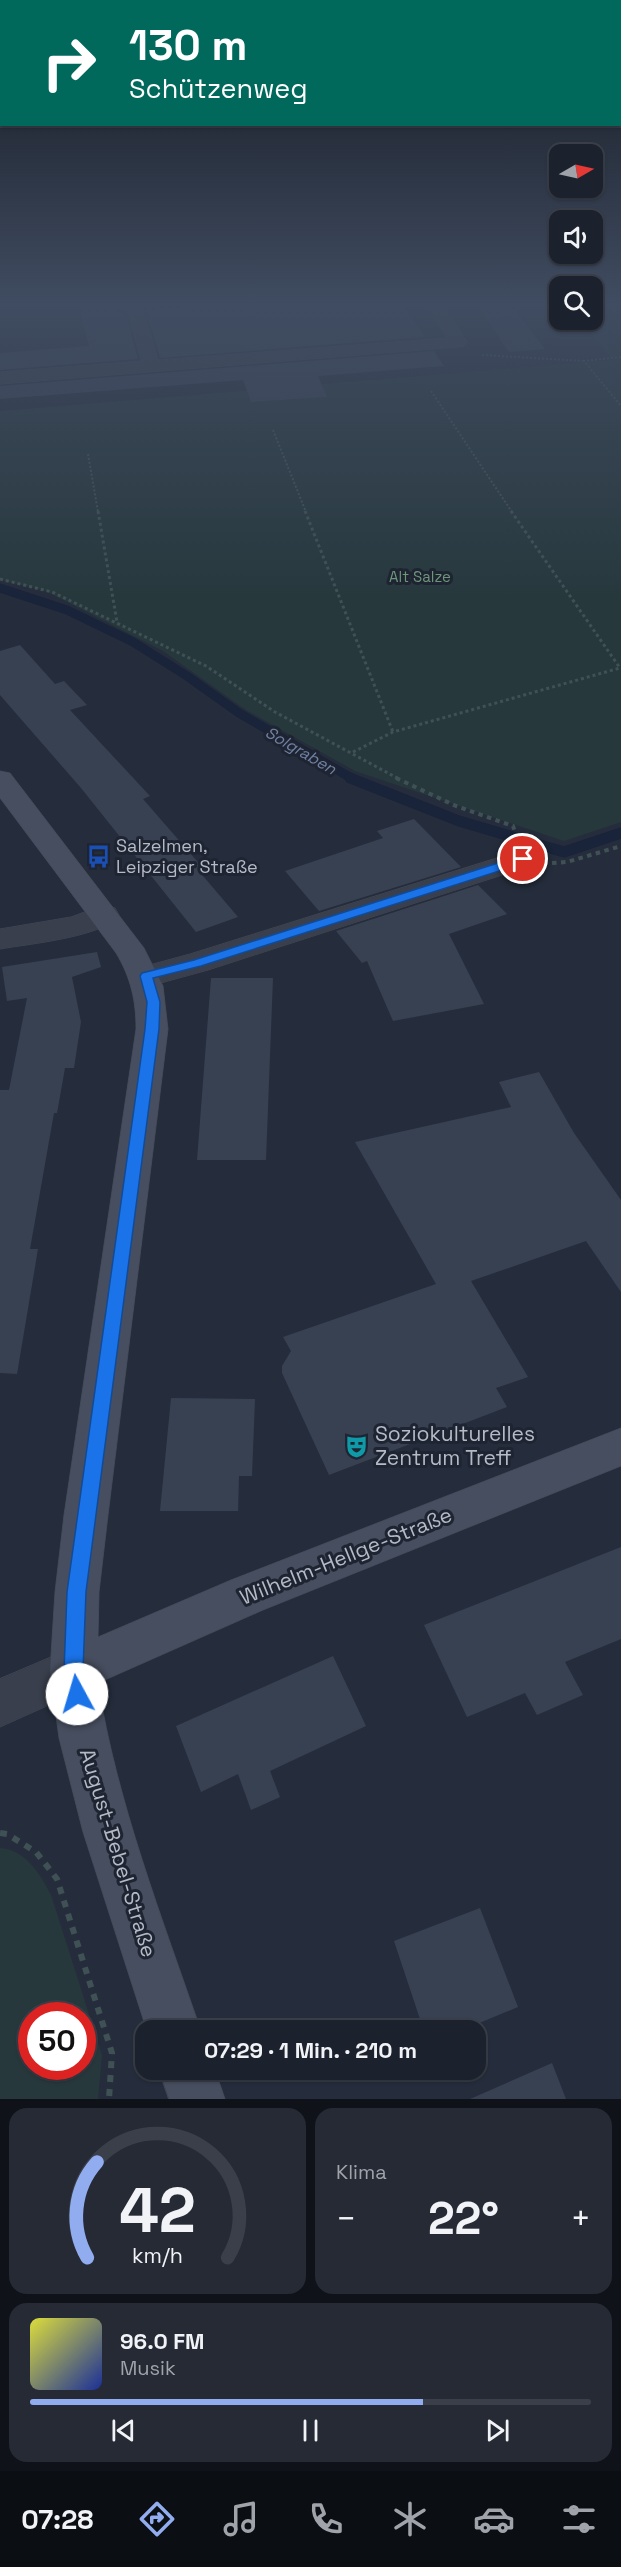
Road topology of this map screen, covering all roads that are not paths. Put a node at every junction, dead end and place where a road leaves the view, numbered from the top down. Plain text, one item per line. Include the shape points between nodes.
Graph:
1 (0, 779) edge
2 (523, 859) road end
3 (104, 915) junction
4 (0, 939) edge
5 (146, 976) junction
6 (621, 1447) edge
7 (73, 1671) junction
8 (0, 1703) edge
9 (170, 2020) edge
10 (190, 2080) edge
11 (196, 2099) edge

1 - 3 main road
2 - 5 street
3 - 4 street via 77,926
3 - 5 main road
5 - 7 main road, August-Bebel-Straße via 153,1002 152,1029 86,1515
6 - 7 main road, Wilhelm-Hellge-Straße via 247,1595
7 - 8 street
7 - 9 main road, August-Bebel-Straße via 83,1738 108,1832
10 - 11 main road

